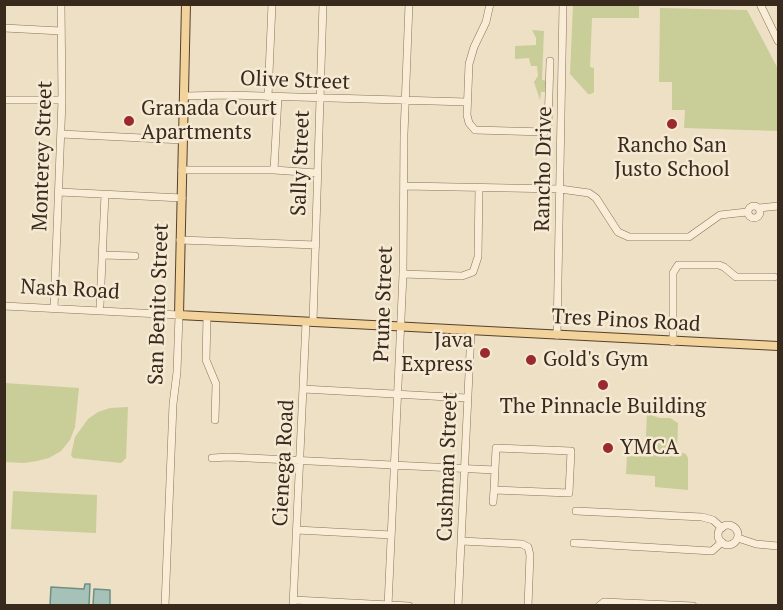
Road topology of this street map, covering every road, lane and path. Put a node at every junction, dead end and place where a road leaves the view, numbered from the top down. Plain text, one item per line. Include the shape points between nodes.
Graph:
1 (61, 4) edge
2 (186, 4) edge
3 (272, 4) edge
4 (323, 4) edge
5 (409, 4) edge
6 (490, 4) edge
7 (563, 4) edge
8 (760, 4) edge
9 (4, 28) edge
10 (61, 31) junction
11 (778, 41) edge
12 (550, 61) dead end
13 (549, 83) junction
14 (562, 84) junction
15 (185, 96) junction
16 (268, 97) junction
17 (278, 97) junction
18 (320, 98) junction
19 (4, 99) edge
20 (62, 100) junction
21 (405, 100) junction
22 (467, 102) junction
23 (62, 134) junction
24 (183, 140) junction
25 (182, 170) junction
26 (274, 170) junction
27 (317, 173) junction
28 (405, 186) junction
29 (479, 188) junction
30 (560, 189) junction
31 (59, 192) junction
32 (105, 194) junction
33 (182, 198) junction
34 (778, 206) edge
35 (180, 240) junction
36 (316, 245) junction
37 (102, 255) junction
38 (135, 256) dead end
39 (403, 274) junction
40 (774, 277) dead end
41 (100, 305) dead end
42 (4, 306) edge
43 (54, 308) junction
44 (179, 315) junction
45 (207, 317) junction
46 (309, 322) junction
47 (400, 327) junction
48 (471, 331) junction
49 (557, 335) junction
50 (673, 342) junction
51 (778, 346) edge
52 (303, 389) junction
53 (397, 394) junction
54 (466, 398) junction
55 (215, 420) dead end
56 (212, 458) dead end
57 (300, 461) junction
58 (394, 465) junction
59 (464, 469) junction
60 (495, 470) junction
61 (494, 490) junction
62 (493, 502) dead end
63 (576, 511) dead end
64 (722, 528) junction
65 (297, 530) junction
66 (391, 535) junction
67 (738, 538) junction
68 (461, 541) junction
69 (722, 542) junction
70 (574, 543) dead end
71 (778, 546) edge
72 (294, 603) edge
73 (602, 604) edge
74 (388, 605) edge
75 (165, 606) edge
76 (409, 606) edge
77 (458, 606) edge
78 (528, 606) edge
79 (693, 606) edge

1 - 10 street, Monterey Street
2 - 15 main road, San Benito Street
3 - 16 street
4 - 18 street, Sally Street
5 - 21 street, Prune Street
6 - 22 street via 470,57
7 - 14 street, Rancho Drive
8 - 11 street
9 - 10 street
10 - 20 street, Monterey Street
12 - 13 street
13 - 14 street
13 - 22 street via 545,132 475,130 466,115
14 - 30 street, Rancho Drive
15 - 16 street, Olive Street
15 - 24 main road, San Benito Street
16 - 17 street, Olive Street
17 - 18 street, Olive Street
17 - 26 street
18 - 21 street, Olive Street
18 - 27 street, Sally Street
19 - 20 street
20 - 23 street, Monterey Street
21 - 22 street, Olive Street
21 - 28 street, Prune Street
23 - 24 street
23 - 31 street, Monterey Street
24 - 25 main road, San Benito Street
25 - 26 street
25 - 33 main road, San Benito Street
26 - 27 street
27 - 36 street, Sally Street
28 - 29 street
28 - 39 street, Prune Street
29 - 30 street
29 - 39 street via 478,257 474,270 462,276
30 - 34 street via 593,195 618,232 629,237 689,237 720,215 747,212 755,218 759,208
30 - 49 street, Rancho Drive
31 - 32 street
31 - 43 street, Monterey Street
32 - 33 street
32 - 37 street
33 - 35 main road, San Benito Street
35 - 36 street
35 - 44 main road, San Benito Street
36 - 46 street, Sally Street
37 - 38 street
37 - 41 street
39 - 47 street, Prune Street
40 - 50 street via 736,277 719,265 678,265 674,273
42 - 43 street, Nash Road
43 - 44 street, Nash Road
44 - 45 main road, Nash Road
44 - 75 street, San Benito Street
45 - 46 main road, Nash Road
45 - 55 street via 206,360 216,384
46 - 47 main road, Nash Road
46 - 52 street, Cienega Road
47 - 48 main road, Tres Pinos Road
47 - 53 street, Prune Street
48 - 49 main road, Tres Pinos Road
48 - 54 street, Cushman Street
49 - 50 main road, Tres Pinos Road
50 - 51 main road, Tres Pinos Road
52 - 53 street
52 - 57 street, Cienega Road
53 - 54 street
53 - 58 street, Prune Street
54 - 59 street, Cushman Street
56 - 57 street
57 - 58 street
57 - 65 street, Cienega Road
58 - 59 street
58 - 66 street, Prune Street
59 - 60 street
59 - 68 street, Cushman Street
60 - 61 street
60 - 61 street via 496,448 571,451 569,493
61 - 62 street
63 - 64 street via 702,517
64 - 67 street via 734,527
64 - 69 street
65 - 66 street
65 - 72 street, Cienega Road
66 - 74 street, Prune Street
67 - 69 street via 731,544
67 - 71 street
68 - 77 street, Cushman Street
68 - 78 street via 522,544 529,549
69 - 70 street via 712,551
72 - 74 street
73 - 79 street
74 - 76 street

